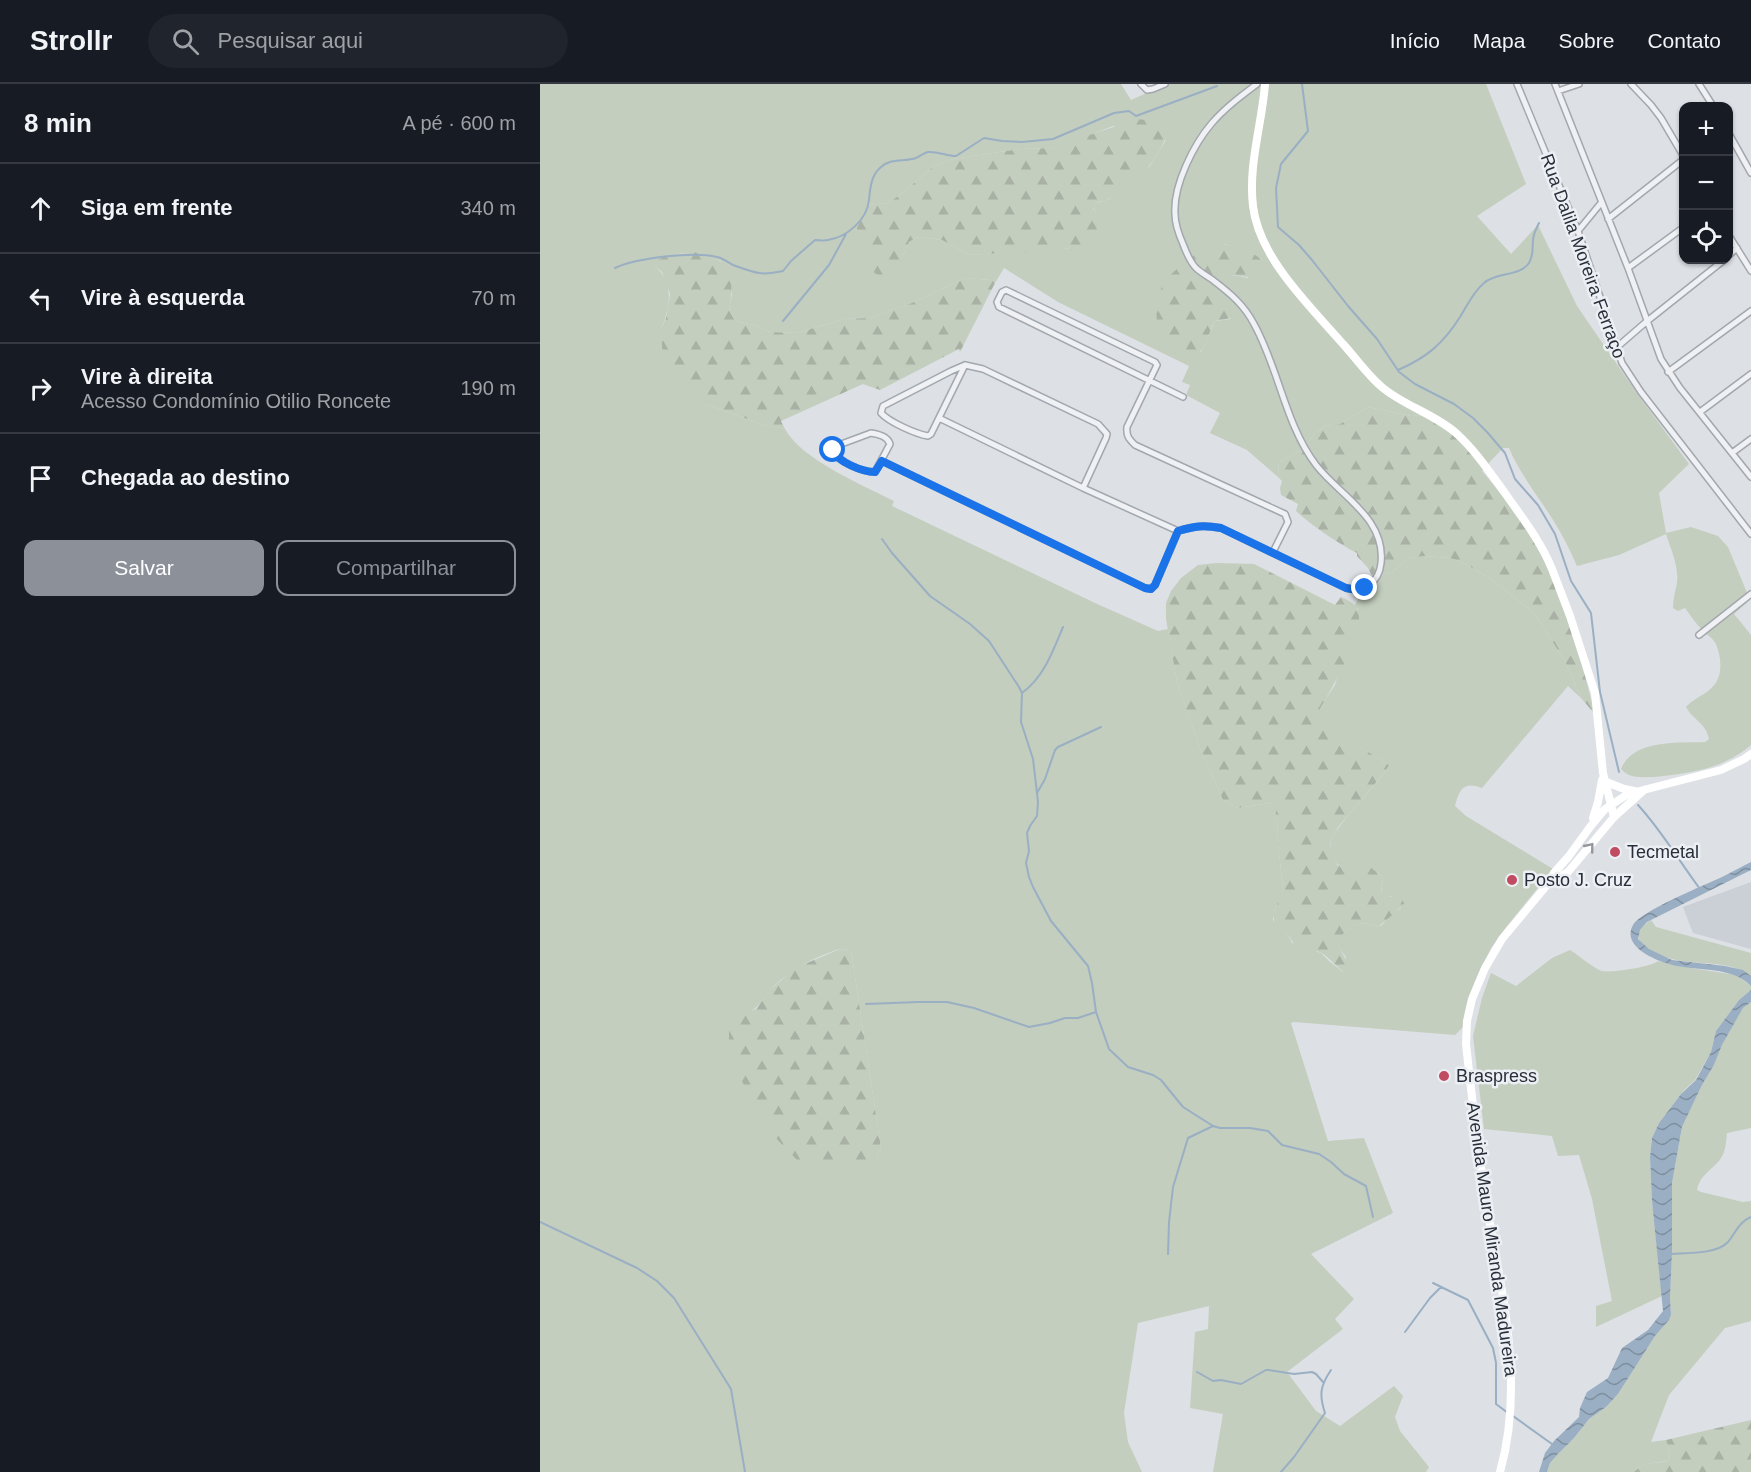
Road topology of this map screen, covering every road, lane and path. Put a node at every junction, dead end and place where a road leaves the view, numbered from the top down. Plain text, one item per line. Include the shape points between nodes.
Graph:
1 (1141, 84) edge
2 (1165, 84) edge
3 (1257, 84) edge
4 (1265, 84) edge
5 (1555, 84) edge
6 (1579, 84) edge
7 (1631, 84) edge
8 (1699, 84) edge
9 (1520, 86) edge
10 (1558, 91) junction
11 (1710, 102) edge
12 (1733, 141) edge
13 (1682, 156) edge
14 (1679, 161) edge
15 (1751, 173) edge
16 (1601, 203) junction
17 (1608, 219) junction
18 (1679, 230) edge
19 (1578, 231) junction
20 (1733, 242) edge
21 (1737, 248) junction
22 (1733, 252) edge
23 (1719, 264) edge
24 (1628, 268) junction
25 (1751, 271) edge
26 (1751, 311) edge
27 (1646, 322) junction
28 (1616, 348) junction
29 (965, 365) junction
30 (1668, 372) junction
31 (1751, 374) edge
32 (1149, 380) junction
33 (1183, 397) dead end
34 (1700, 412) junction
35 (939, 418) junction
36 (1751, 439) edge
37 (1732, 453) junction
38 (882, 461) junction
39 (1751, 477) edge
40 (1083, 488) junction
41 (1178, 531) junction
42 (1751, 534) edge
43 (1273, 552) junction
44 (1751, 594) edge
45 (1699, 635) dead end
46 (1751, 754) edge
47 (1603, 777) junction
48 (1645, 789) junction
49 (1636, 791) junction
50 (1610, 806) junction
51 (1614, 817) junction
52 (1590, 827) junction
53 (1546, 885) junction
54 (1500, 1472) edge

1 - 2 street via 1147,90
3 - 43 street via 1212,123 1187,165 1175,213 1179,234 1196,268 1231,293 1256,326 1307,452 1371,523 1382,553 1381,567 1373,581 1357,590
4 - 47 main road via 1253,186 1257,226 1265,244 1312,309 1381,386 1455,431 1467,443 1546,552 1592,681
5 - 10 street, Rua Dalila Moreira Ferraço
6 - 10 street
7 - 13 street via 1661,118
8 - 11 street
9 - 19 street, Rua Dalila Moreira Ferraço
10 - 16 street, Rua Dalila Moreira Ferraço
12 - 15 street
14 - 17 street
16 - 17 street, Rua Dalila Moreira Ferraço
16 - 19 street
17 - 24 street, Rua Dalila Moreira Ferraço
18 - 24 street
19 - 28 street, Rua Dalila Moreira Ferraço
20 - 21 street
21 - 22 street
21 - 25 street
23 - 27 street
24 - 27 street, Rua Dalila Moreira Ferraço
26 - 30 street
27 - 28 street
27 - 30 street, Rua Dalila Moreira Ferraço
28 - 42 street, Rua Dalila Moreira Ferraço via 1628,374
29 - 35 street
29 - 35 street via 881,410 884,417 924,436 931,434
29 - 40 street via 983,369 1104,429 1106,438
30 - 34 street, Rua Dalila Moreira Ferraço
31 - 34 street
32 - 32 street via 999,308 1001,294 1006,290 1155,362
32 - 33 street
32 - 43 street via 1127,427 1130,440 1285,514 1288,522
34 - 37 street, Rua Dalila Moreira Ferraço
35 - 40 street
36 - 37 street
37 - 39 street, Rua Dalila Moreira Ferraço
38 - 38 street via 875,472 868,472 837,458 833,450 866,434 877,434 890,442
38 - 41 street via 1145,588 1155,585
40 - 41 street
41 - 43 street via 1206,525 1221,528
44 - 45 street
46 - 48 main road, Avenida Mauro Miranda Madureira via 1721,770
47 - 49 main road
47 - 50 main road
47 - 52 main road
48 - 49 main road, Avenida Mauro Miranda Madureira
48 - 51 main road, Avenida Mauro Miranda Madureira
49 - 50 main road, Avenida Mauro Miranda Madureira
50 - 51 main road
50 - 52 main road, Avenida Mauro Miranda Madureira
53 -> 51 main road, Avenida Mauro Miranda Madureira via 1577,863
52 - 53 main road, Avenida Mauro Miranda Madureira
53 - 54 main road, Avenida Mauro Miranda Madureira via 1502,939 1485,968 1467,1021 1474,1115 1513,1384 1506,1454

